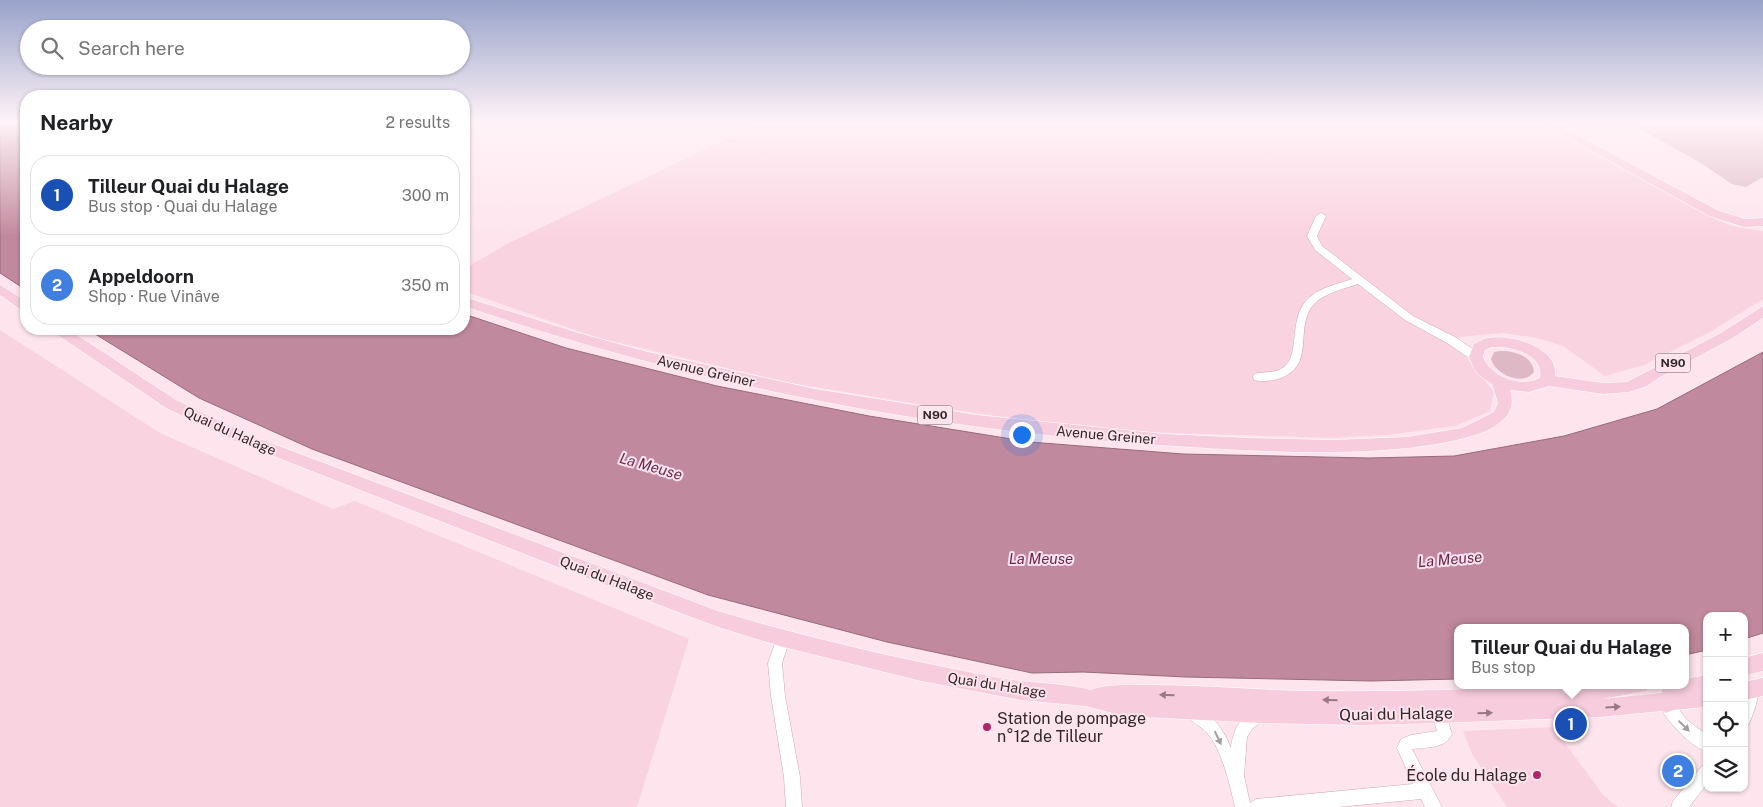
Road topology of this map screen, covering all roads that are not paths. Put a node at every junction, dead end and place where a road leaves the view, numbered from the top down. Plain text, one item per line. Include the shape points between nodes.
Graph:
1 (1615, 161) edge
2 (1321, 216) dead end
3 (1763, 222) edge
4 (1359, 280) junction
5 (0, 289) edge
6 (20, 303) edge
7 (470, 303) edge
8 (1763, 311) edge
9 (67, 335) edge
10 (1480, 351) junction
11 (1547, 375) junction
12 (1258, 377) dead end
13 (1498, 381) junction
14 (1519, 388) junction
15 (1506, 400) junction
16 (783, 639) junction
17 (1703, 676) edge
18 (1752, 677) edge
19 (1689, 678) edge
20 (1703, 685) edge
21 (1689, 687) edge
22 (1600, 689) edge
23 (1677, 689) edge
24 (1086, 697) junction
25 (1703, 699) edge
26 (1747, 702) edge
27 (1666, 704) junction
28 (1189, 710) junction
29 (1261, 714) junction
30 (1439, 714) junction
31 (1703, 742) edge
32 (1236, 776) junction
33 (1703, 776) edge
34 (1425, 791) junction
35 (794, 807) edge
36 (1242, 807) edge
37 (1256, 807) edge
38 (1434, 807) edge
39 (1679, 807) edge

1 - 3 main road via 1713,213 1744,223
2 - 4 street via 1313,231 1314,244
4 - 10 street via 1409,318
4 - 12 street via 1313,300 1303,312 1295,361 1276,375
5 - 6 main road
7 - 15 main road, Avenue Greiner / N90 via 585,340 759,383 966,420 1106,436 1263,444 1402,443 1450,436 1482,427 1499,417
8 - 11 main road, N90 via 1726,336 1633,387 1606,390
9 - 16 main road, Quai du Halage via 150,391 193,416 242,438 662,599
10 - 11 main road via 1499,341 1520,346 1536,354
10 - 13 main road via 1480,366
11 - 14 main road via 1536,387
13 - 14 main road
13 - 15 main road
14 - 15 main road, Avenue Greiner / N90
16 - 24 main road, Quai du Halage via 988,685
16 - 35 street via 775,664
17 - 19 main road
18 - 26 street
20 - 21 main road
22 -> 24 main road, Quai du Halage via 1520,697 1431,700 1261,699 1123,693
23 - 27 main road via 1671,690
24 - 28 main road, Quai du Halage via 1124,706
25 - 27 main road, Quai du Halage
30 -> 27 main road, Quai du Halage
27 -> 31 street via 1682,725
28 - 29 main road, Quai du Halage
28 -> 32 street via 1216,732
29 - 30 main road, Quai du Halage
29 - 32 street via 1248,723 1240,735
30 - 34 street via 1445,734 1440,738 1411,742 1404,748
32 - 36 street
33 - 39 street
34 - 37 street
34 - 38 street

